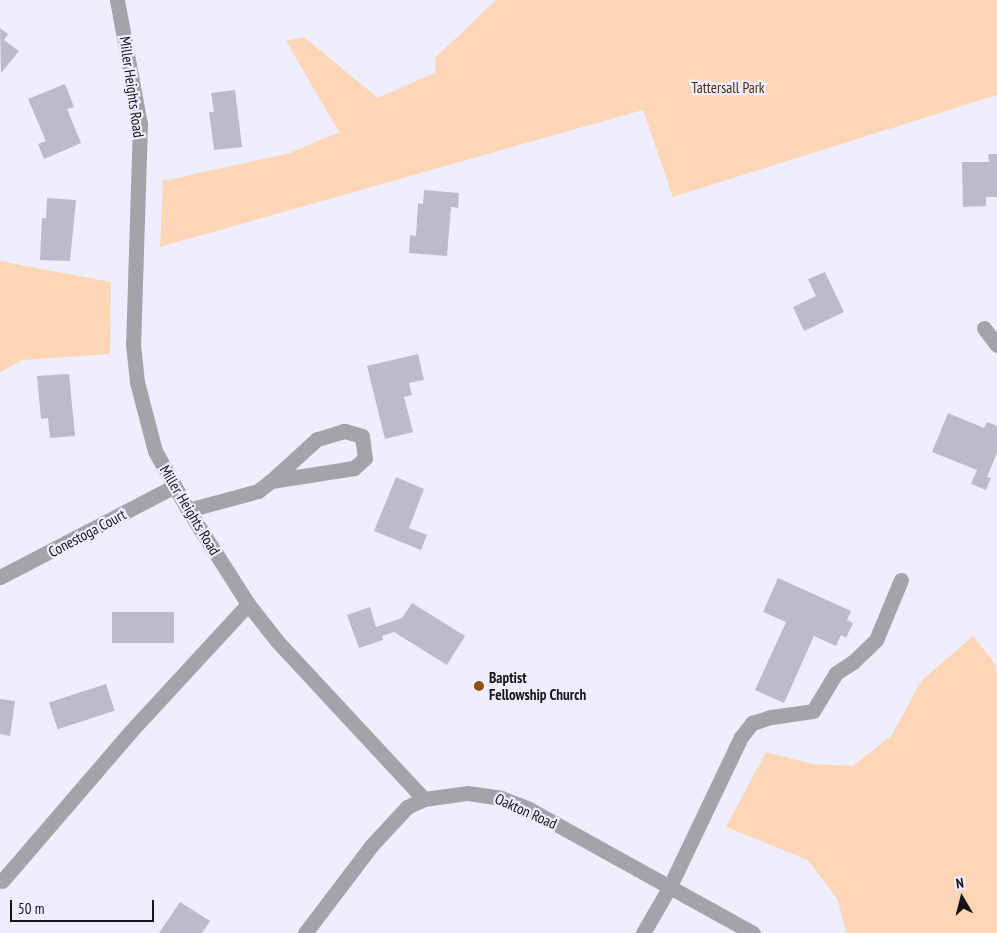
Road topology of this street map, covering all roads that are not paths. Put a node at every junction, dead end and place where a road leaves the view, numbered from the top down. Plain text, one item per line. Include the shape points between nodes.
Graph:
1 (117, 0) edge
2 (984, 328) dead end
3 (997, 345) edge
4 (271, 481) junction
5 (173, 487) junction
6 (188, 510) junction
7 (0, 577) edge
8 (902, 580) dead end
9 (248, 604) junction
10 (424, 798) junction
11 (2, 881) dead end
12 (670, 888) junction
13 (305, 933) edge
14 (642, 933) edge
15 (753, 933) edge

1 - 5 street, Miller Heights Road via 140,124 134,317 137,382 156,451
2 - 3 street
4 - 4 street via 354,468 366,458 362,436 344,431 317,439
4 - 6 street via 258,491
5 - 6 street, Miller Heights Road
5 - 7 street, Conestoga Court
6 - 9 street, Miller Heights Road
8 - 12 street via 876,640 836,673 813,711 771,716 752,724 741,737
9 - 10 street, Miller Heights Road via 277,641
9 - 11 street via 131,731
10 - 12 street, Oakton Road via 467,793 502,798 529,809
10 - 13 street, Oakton Road via 407,807 390,825
12 - 14 street
12 - 15 street, Oakton Road

